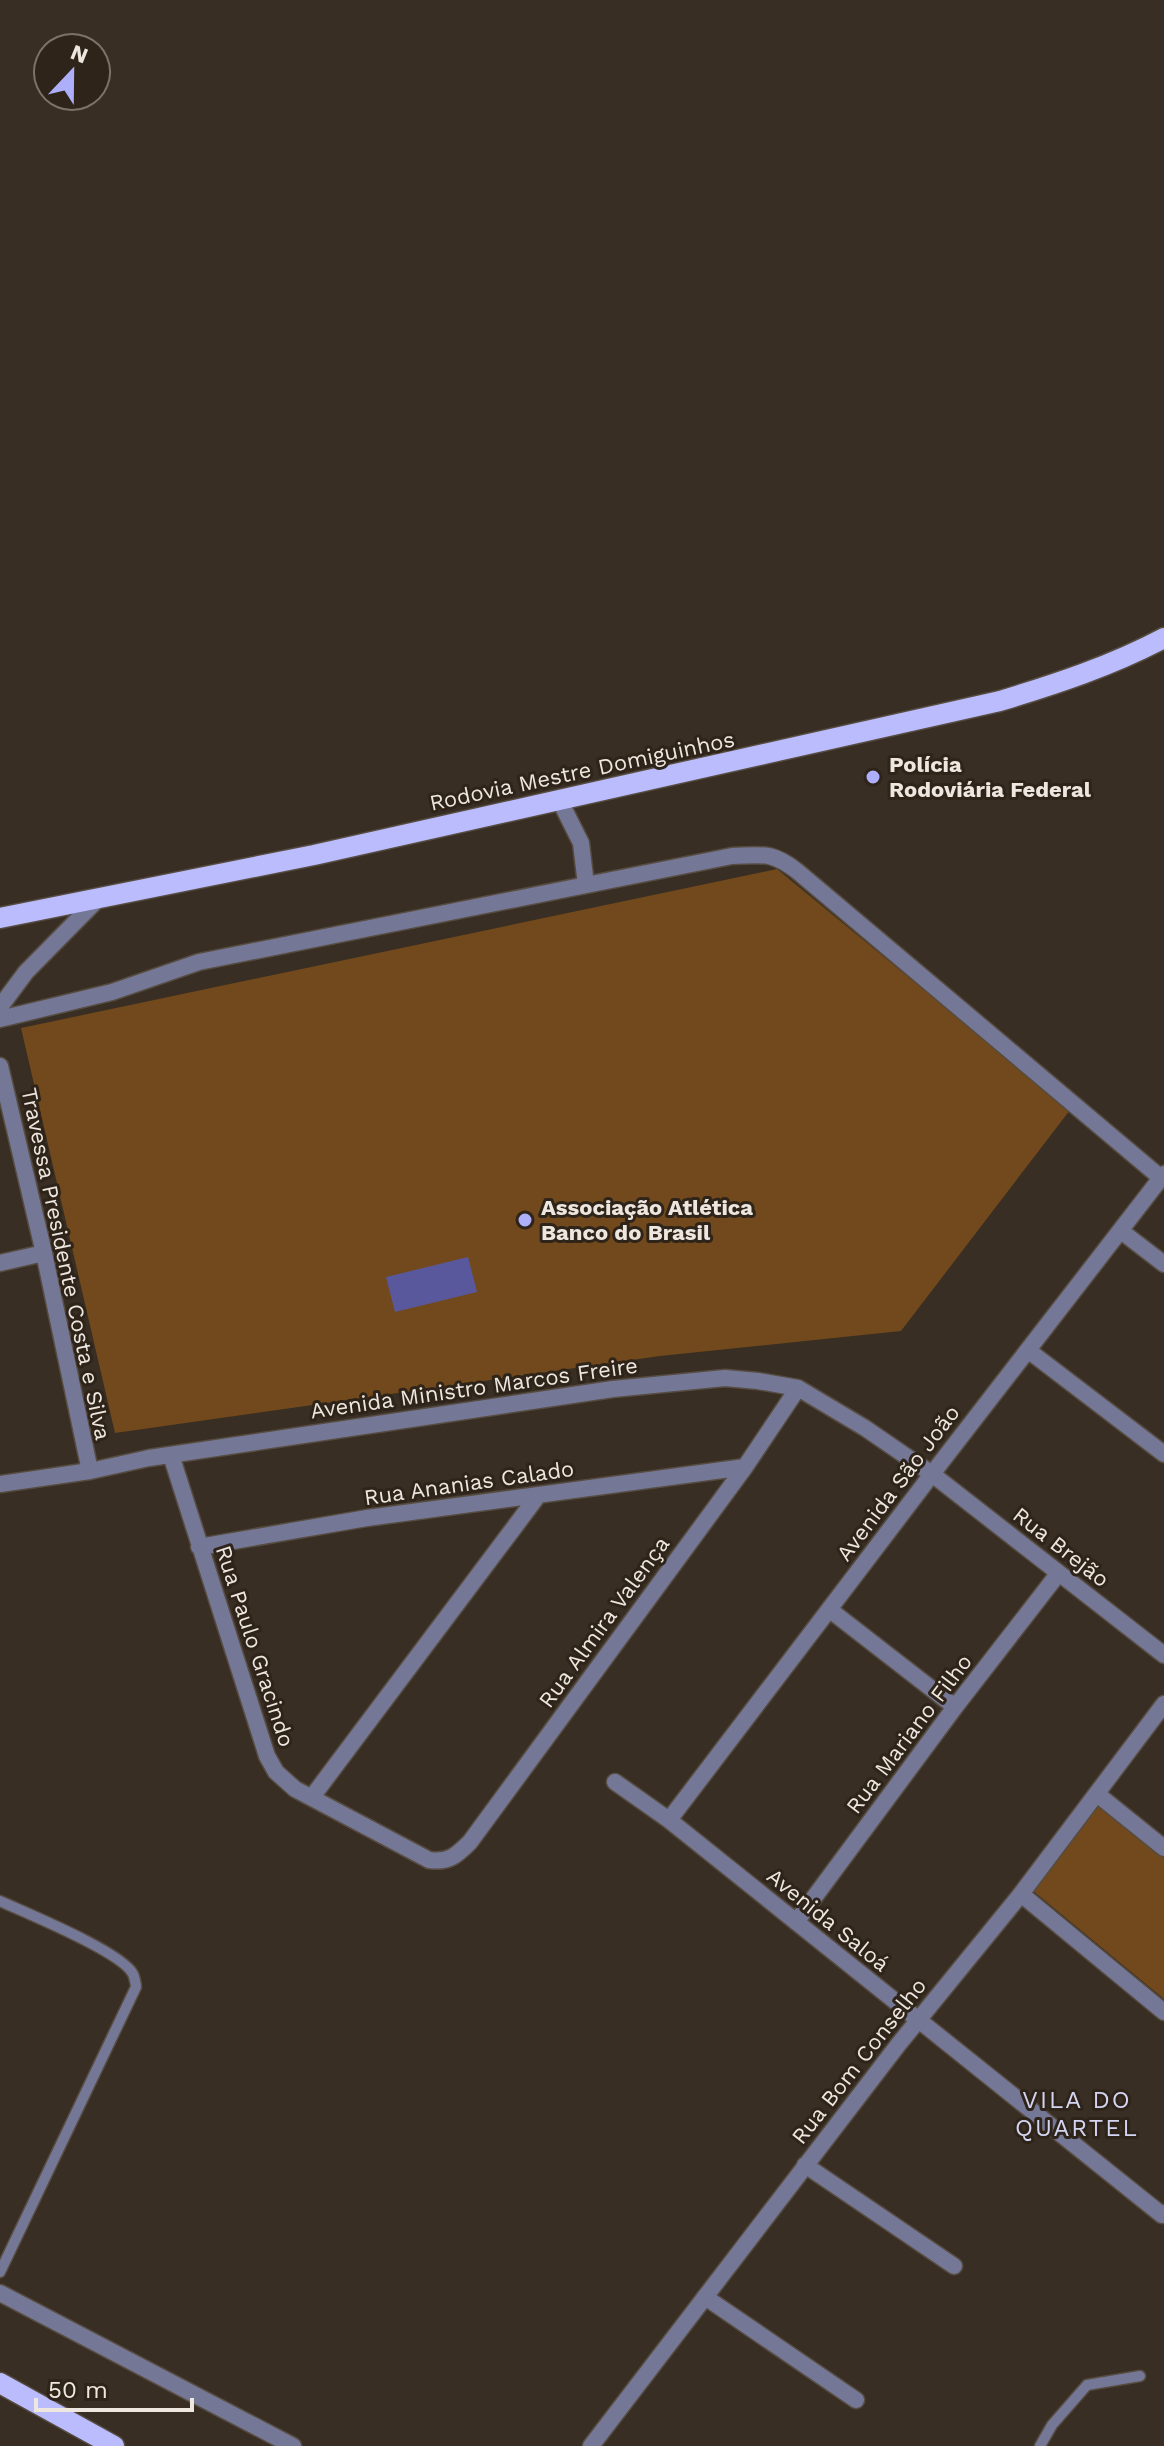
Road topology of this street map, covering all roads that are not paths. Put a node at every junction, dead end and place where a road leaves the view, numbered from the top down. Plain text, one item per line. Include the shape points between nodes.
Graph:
1 (1164, 638) edge
2 (560, 801) junction
3 (586, 885) junction
4 (98, 899) junction
5 (0, 918) edge
6 (0, 1007) edge
7 (0, 1019) edge
8 (0, 1066) edge
9 (1162, 1176) edge
10 (1121, 1231) junction
11 (44, 1253) junction
12 (0, 1263) edge
13 (1164, 1264) edge
14 (1029, 1351) junction
15 (798, 1388) junction
16 (1164, 1454) edge
17 (171, 1455) junction
18 (745, 1467) junction
19 (90, 1471) junction
20 (932, 1474) junction
21 (0, 1484) edge
22 (537, 1497) junction
23 (199, 1547) junction
24 (1058, 1574) junction
25 (830, 1610) junction
26 (1164, 1655) edge
27 (1164, 1704) edge
28 (955, 1707) junction
29 (615, 1782) dead end
30 (1097, 1794) junction
31 (312, 1797) junction
32 (669, 1820) junction
33 (1164, 1848) edge
34 (429, 1860) joint
35 (1021, 1894) junction
36 (0, 1901) edge
37 (796, 1922) junction
38 (1164, 2012) edge
39 (918, 2019) junction
40 (805, 2165) junction
41 (1163, 2214) edge
42 (954, 2266) dead end
43 (0, 2272) edge
44 (0, 2293) edge
45 (705, 2297) junction
46 (1140, 2376) dead end
47 (0, 2383) edge
48 (856, 2400) dead end
49 (114, 2446) edge
50 (293, 2446) edge
51 (591, 2446) edge
52 (1040, 2446) edge

1 - 2 main road, Rodovia Mestre Domiguinhos via 1068,681 1000,701
2 - 3 street via 581,843
2 - 4 main road, Rodovia Mestre Domiguinhos
3 - 7 street via 199,962 112,992
3 - 9 street via 732,856 777,857
4 - 5 main road, Rodovia Mestre Domiguinhos
4 - 6 street via 26,972
8 - 11 street, Travessa Presidente Costa e Silva
9 - 10 street, Avenida São João
10 - 13 street
10 - 14 street, Avenida São João
11 - 12 street
11 - 19 street, Travessa Presidente Costa e Silva
14 - 16 street
14 - 20 street, Avenida São João
15 - 17 street, Avenida Ministro Marcos Freire via 725,1378 613,1389
15 - 18 street, Rua Almira Valença
15 - 20 street, Avenida Ministro Marcos Freire
17 - 19 street, Avenida Ministro Marcos Freire
17 - 23 street, Rua Paulo Gracindo
18 - 22 street, Rua Ananias Calado
18 - 34 street, Rua Almira Valença via 470,1842 454,1858
19 - 21 street, Avenida Ministro Marcos Freire
20 - 24 street, Rua Brejão
20 - 25 street, Avenida São João
22 - 23 street, Rua Ananias Calado via 367,1518
22 - 31 street
23 - 31 street, Rua Paulo Gracindo via 267,1756 276,1772
24 - 26 street, Rua Brejão
24 - 28 street, Rua Mariano Filho
25 - 28 street
25 - 32 street, Avenida São João
27 - 30 street, Rua Bom Conselho
28 - 37 street, Rua Mariano Filho
29 - 32 street, Avenida Saloá
30 - 33 street
30 - 35 street, Rua Bom Conselho
31 - 34 street, Rua Paulo Gracindo
32 - 37 street, Avenida Saloá
35 - 38 street
35 - 39 street, Rua Bom Conselho
36 - 43 lane via 104,1951 127,1967 136,1987
37 - 39 street, Avenida Saloá
39 - 40 street, Rua Bom Conselho
39 - 41 street, Avenida Saloá
40 - 42 street
40 - 45 street, Rua Bom Conselho
44 - 50 street
45 - 48 street
45 - 51 street, Rua Bom Conselho
46 - 52 lane via 1087,2385
47 - 49 main road

